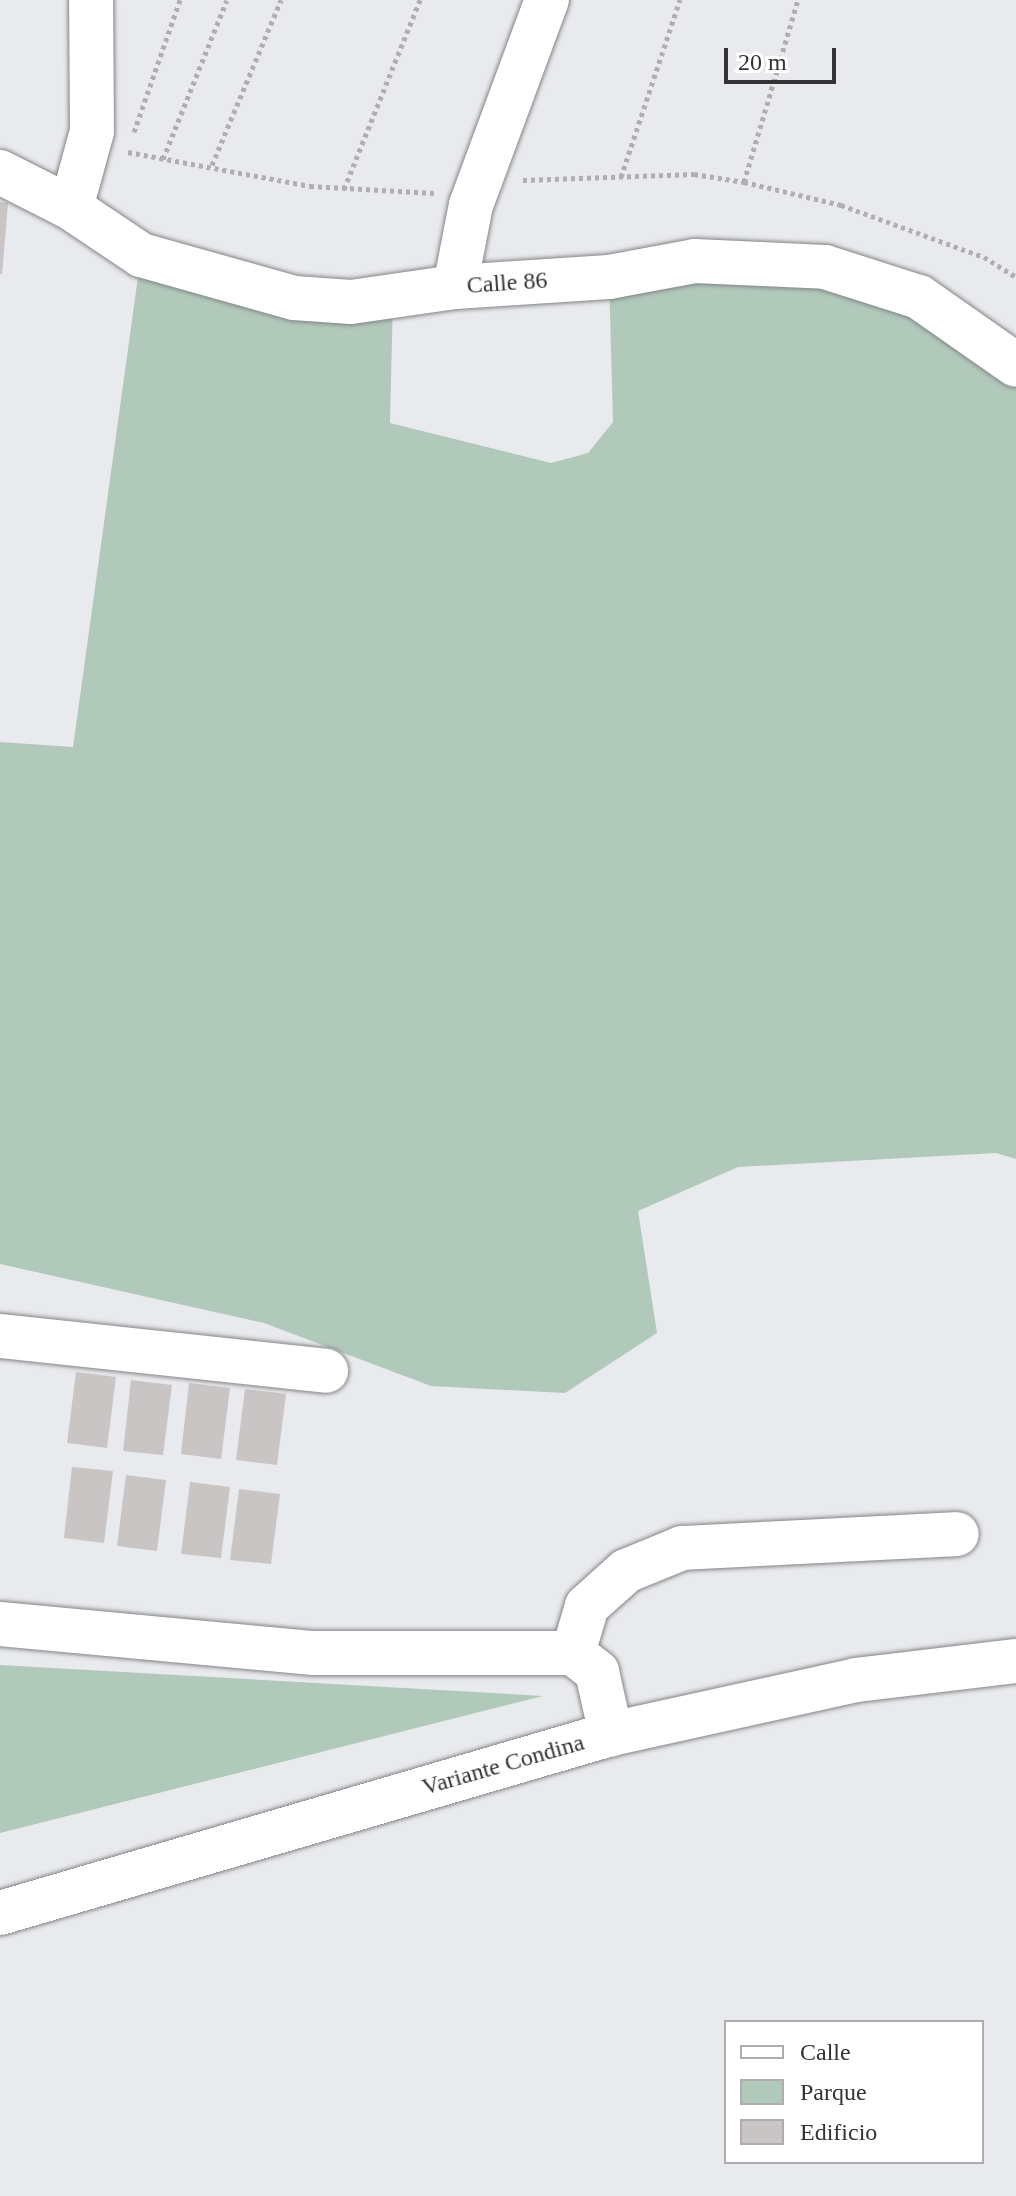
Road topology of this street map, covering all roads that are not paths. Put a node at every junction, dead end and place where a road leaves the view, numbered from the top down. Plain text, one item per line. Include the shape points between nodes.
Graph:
1 (91, 0) edge
2 (547, 0) edge
3 (0, 172) edge
4 (71, 208) junction
5 (455, 287) junction
6 (1016, 365) edge
7 (0, 1336) edge
8 (326, 1371) dead end
9 (957, 1534) dead end
10 (0, 1624) edge
11 (573, 1653) junction
12 (1016, 1661) edge
13 (611, 1734) junction
14 (0, 1913) edge

1 - 4 main road via 92,131
2 - 5 main road via 478,185
3 - 4 main road, Calle 86
4 - 5 main road, Calle 86 via 141,255 294,298 351,302
5 - 6 main road, Calle 86 via 609,277 695,261 825,267 919,297
7 - 8 main road
9 - 11 main road via 682,1548 626,1571 587,1606
10 - 11 main road via 314,1653
11 - 13 main road via 597,1672
12 - 13 main road, Variante Condina via 856,1680
13 - 14 main road, Variante Condina

